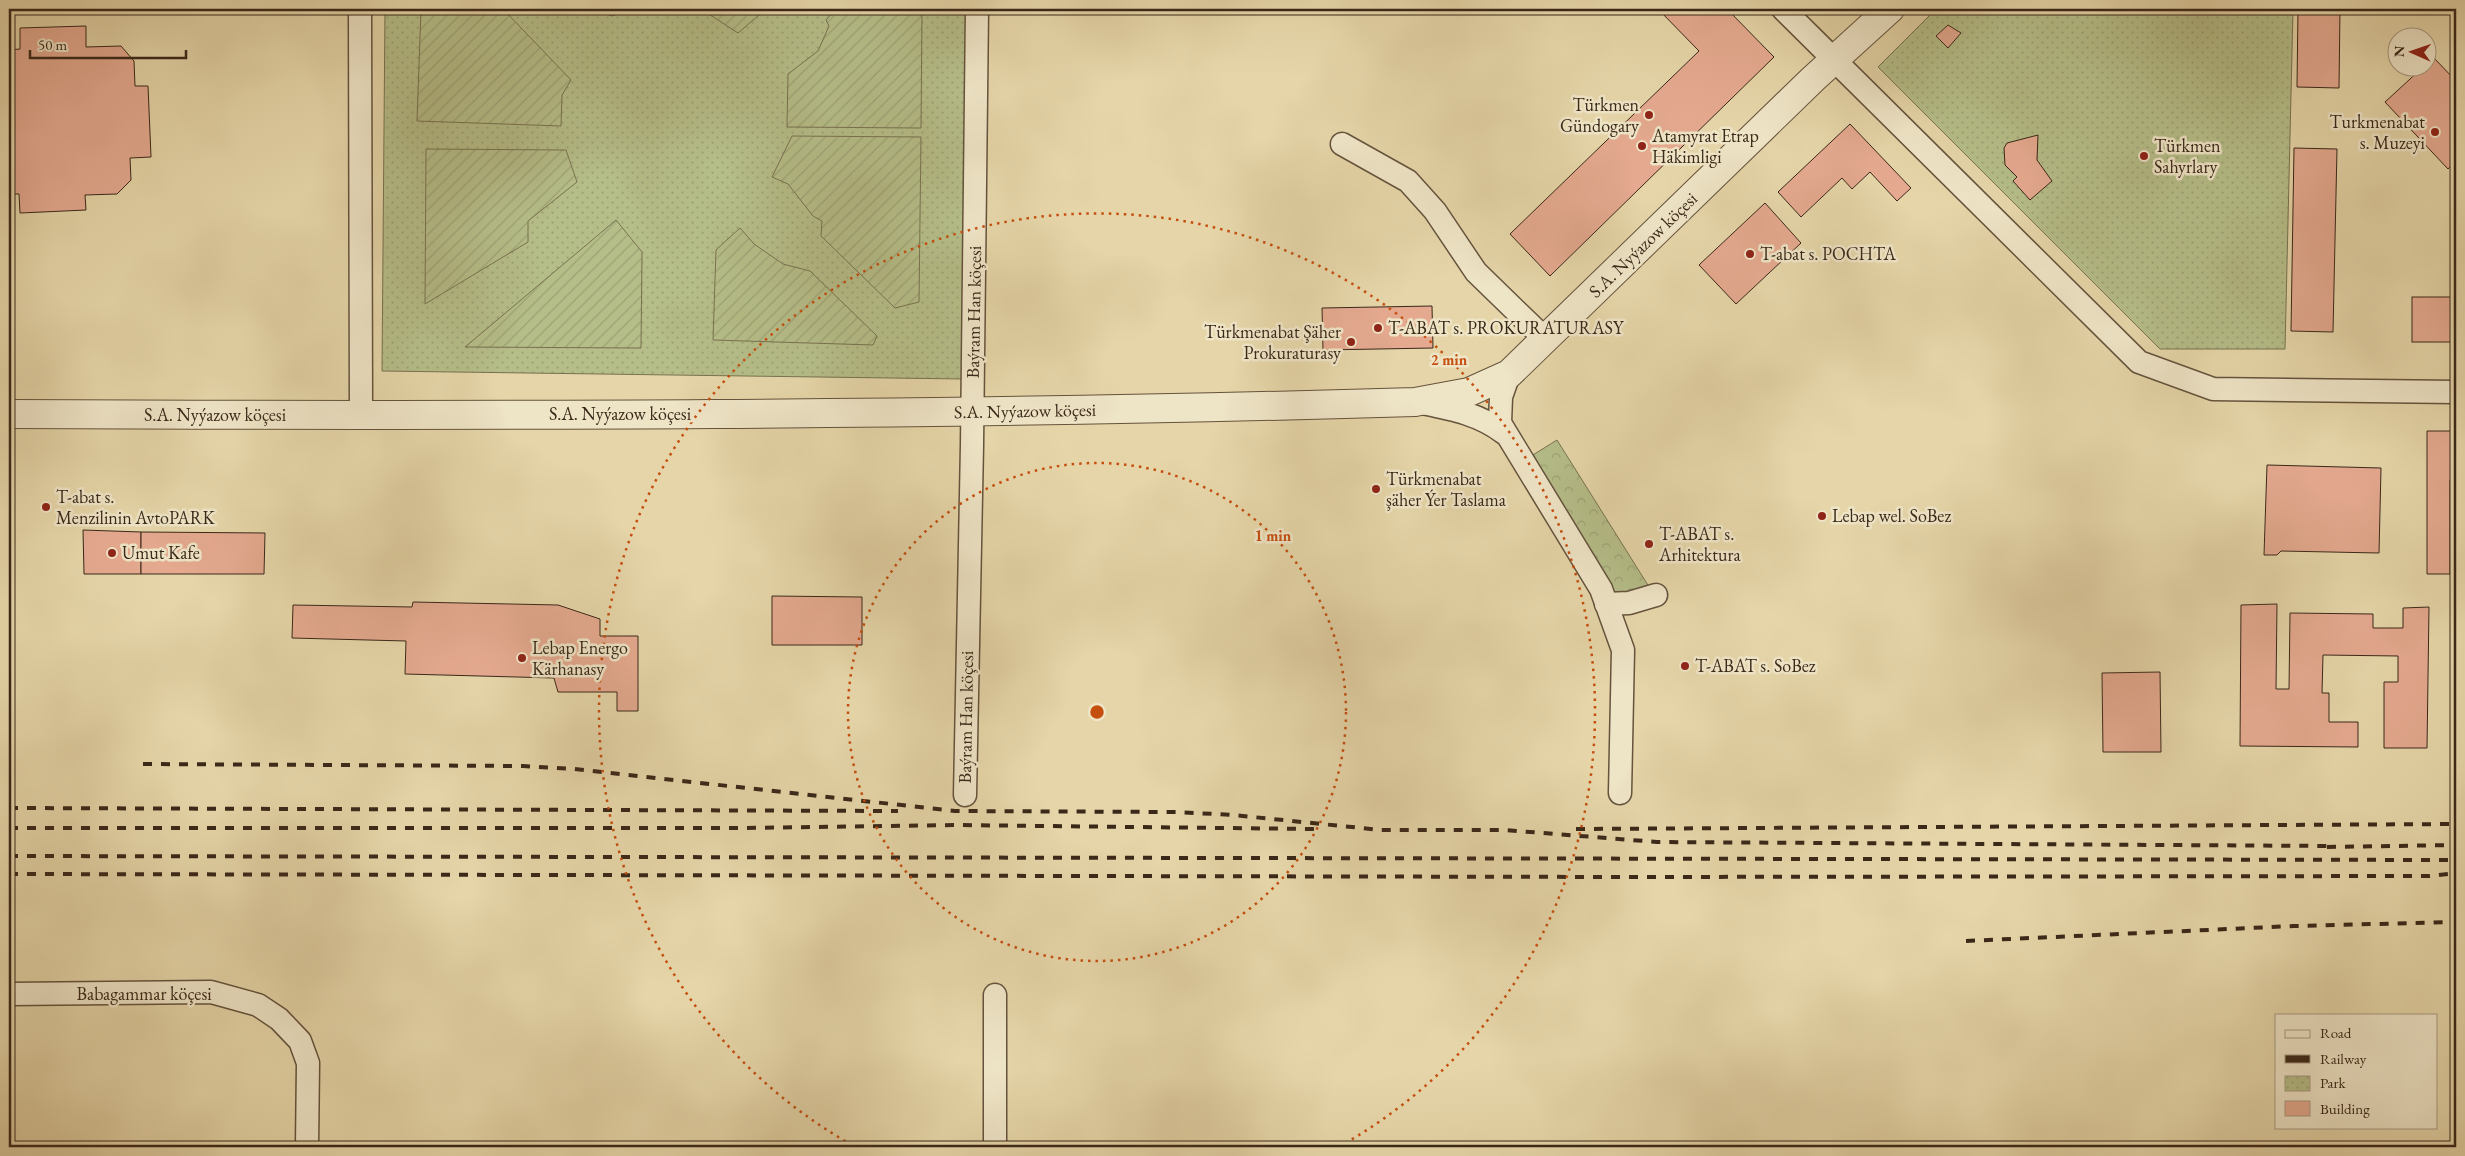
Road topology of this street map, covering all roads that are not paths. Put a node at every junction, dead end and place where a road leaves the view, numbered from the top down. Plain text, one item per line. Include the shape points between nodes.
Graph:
1 (360, 9) edge
2 (977, 9) edge
3 (1783, 9) edge
4 (1890, 9) edge
5 (1835, 59) junction
6 (1342, 144) dead end
7 (1545, 339) junction
8 (1509, 374) junction
9 (2456, 392) edge
10 (1415, 402) junction
11 (973, 412) junction
12 (9, 414) edge
13 (361, 415) junction
14 (1504, 433) junction
15 (1656, 595) dead end
16 (1606, 604) junction
17 (1620, 793) dead end
18 (965, 795) dead end
19 (9, 994) edge
20 (995, 995) dead end
21 (307, 1147) edge
22 (995, 1147) edge

1 - 13 street
2 - 11 street, Baýram Han köçesi
3 - 5 street
4 - 5 street, S.A. Nyýazow köçesi
5 - 7 street, S.A. Nyýazow köçesi
5 - 9 street via 2139,362 2213,389
6 - 7 street via 1408,181 1435,212 1476,272
7 - 8 street, S.A. Nyýazow köçesi
8 - 10 street, S.A. Nyýazow köçesi via 1470,392
8 - 14 street via 1500,407
10 - 11 street, S.A. Nyýazow köçesi
10 - 14 street via 1470,414
11 - 13 street, S.A. Nyýazow köçesi
11 - 18 street, Baýram Han köçesi
12 - 13 street, S.A. Nyýazow köçesi
14 - 16 street via 1601,589
15 - 16 street via 1629,603
16 - 17 street via 1623,650
19 - 21 street, Babagammar köçesi via 211,992 258,1005 279,1019 300,1041 308,1064
20 - 22 street

